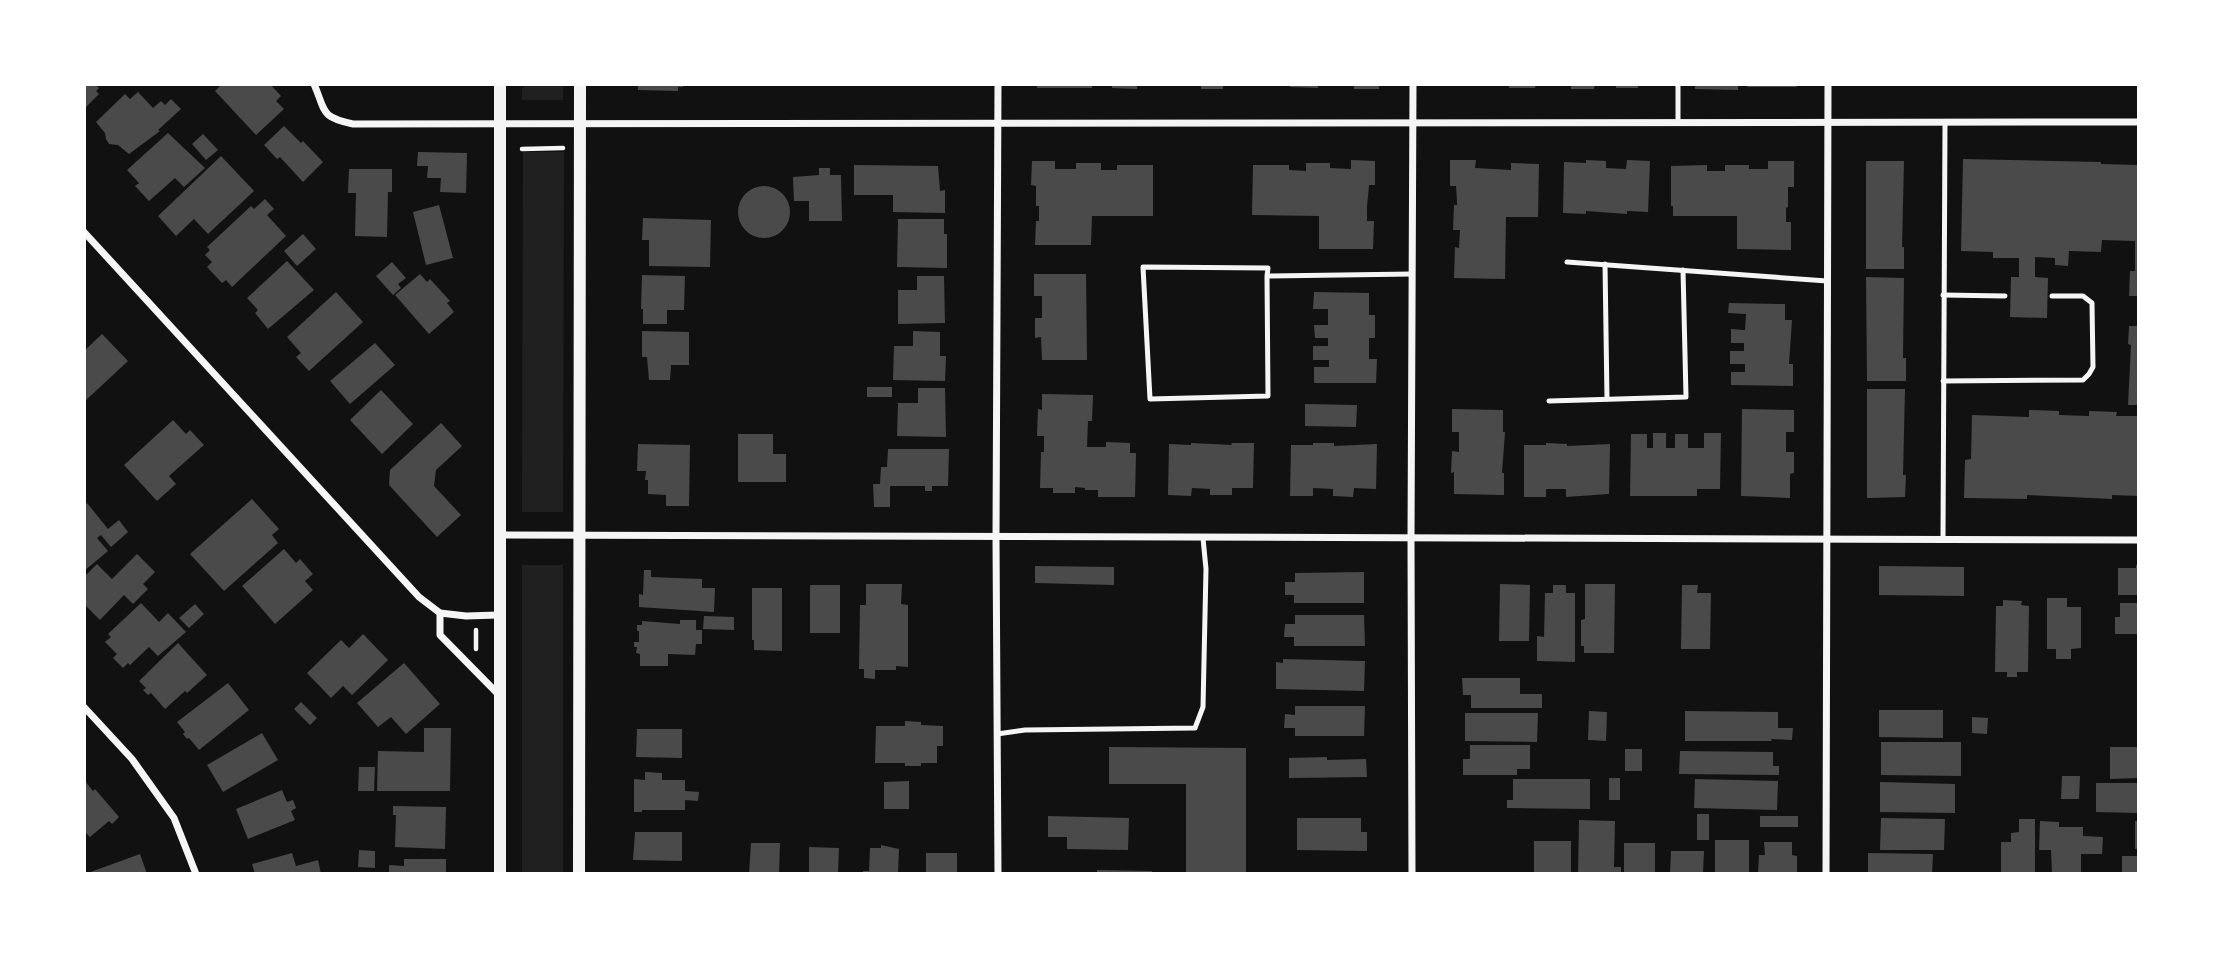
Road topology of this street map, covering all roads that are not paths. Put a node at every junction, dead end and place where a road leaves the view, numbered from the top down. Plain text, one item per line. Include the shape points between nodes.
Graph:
1 (314, 84) edge
2 (500, 84) edge
3 (580, 84) edge
4 (998, 84) edge
5 (1413, 84) edge
6 (1678, 84) edge
7 (1828, 84) edge
8 (1413, 121) junction
9 (998, 122) junction
10 (1678, 122) junction
11 (1945, 122) junction
12 (2139, 122) edge
13 (580, 123) junction
14 (1828, 123) junction
15 (500, 125) junction
16 (84, 232) edge
17 (1567, 262) dead end
18 (1605, 264) junction
19 (1683, 270) junction
20 (1412, 274) junction
21 (1267, 276) junction
22 (1826, 281) junction
23 (1943, 295) junction
24 (2005, 296) dead end
25 (2052, 296) dead end
26 (1943, 382) junction
27 (1607, 399) junction
28 (1549, 401) dead end
29 (580, 535) junction
30 (500, 536) junction
31 (996, 538) junction
32 (1203, 538) junction
33 (1411, 539) junction
34 (1826, 539) junction
35 (1943, 540) junction
36 (2139, 540) edge
37 (440, 613) junction
38 (498, 615) junction
39 (499, 695) junction
40 (84, 707) edge
41 (997, 733) junction
42 (196, 874) edge
43 (500, 874) edge
44 (579, 874) edge
45 (998, 874) edge
46 (1412, 874) edge
47 (1826, 874) edge

1 - 15 street via 322,107 333,120
2 - 15 street
3 - 13 street
4 - 9 street
5 - 8 street
6 - 10 lane
7 - 14 street
8 - 9 street
8 - 10 street
8 - 20 street
9 - 13 street
9 - 31 street
10 - 14 street
11 - 12 street
11 - 14 street
11 - 23 lane
13 - 15 street
13 - 29 street
14 - 22 street
15 - 30 street
16 - 37 street via 419,597
17 - 18 lane
18 - 19 lane
18 - 27 lane
19 - 22 lane
19 - 27 lane via 1686,397
20 - 21 lane
20 - 33 street
21 - 21 lane via 1269,396 1150,399 1143,267 1268,268
22 - 34 street
23 - 24 lane
23 - 26 lane
25 - 26 lane via 2083,296 2092,303 2093,367 2083,380
26 - 35 lane
27 - 28 lane
29 - 30 street
29 - 31 street
29 - 44 street
30 - 38 street
31 - 32 street
31 - 41 street
32 - 33 street
32 - 41 lane via 1203,707 1195,729
33 - 34 street
33 - 46 street
34 - 35 street
34 - 47 street
35 - 36 street
37 - 38 street
37 - 39 street via 440,635
38 - 39 street
39 - 43 street
40 - 42 street via 132,759 174,818
41 - 45 street

